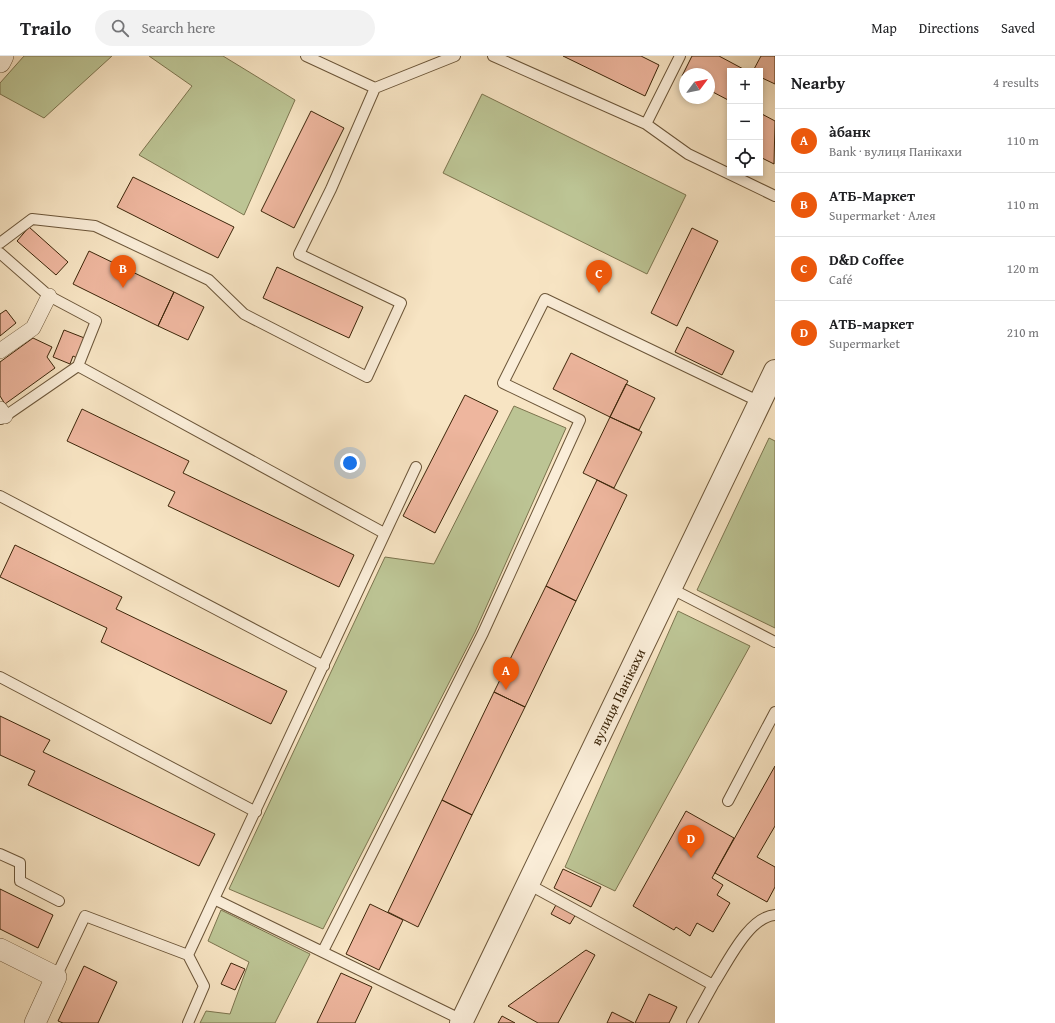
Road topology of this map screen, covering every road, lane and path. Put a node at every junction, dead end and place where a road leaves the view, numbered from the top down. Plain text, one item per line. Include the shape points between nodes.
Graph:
1 (3, 56) edge
2 (306, 56) edge
3 (455, 56) edge
4 (493, 56) edge
5 (680, 56) edge
6 (0, 62) edge
7 (375, 88) junction
8 (646, 124) junction
9 (775, 196) edge
10 (0, 243) edge
11 (0, 253) edge
12 (49, 296) junction
13 (0, 351) edge
14 (78, 366) junction
15 (775, 371) edge
16 (760, 402) junction
17 (2, 415) edge
18 (416, 467) dead end
19 (0, 496) edge
20 (384, 533) junction
21 (670, 588) junction
22 (775, 642) edge
23 (324, 666) junction
24 (0, 677) edge
25 (775, 712) edge
26 (728, 801) dead end
27 (256, 812) junction
28 (0, 854) edge
29 (528, 884) junction
30 (214, 899) junction
31 (59, 901) dead end
32 (775, 915) edge
33 (0, 949) edge
34 (322, 951) junction
35 (188, 955) junction
36 (56, 977) junction
37 (713, 985) junction
38 (461, 1022) edge
39 (35, 1023) edge
40 (188, 1023) edge
41 (692, 1023) edge

1 - 6 street
2 - 7 lane
3 - 7 lane
4 - 8 lane
5 - 8 lane
7 - 10 lane via 299,254 401,303 367,377 244,314 210,280 95,226 32,219
8 - 9 lane via 688,154
11 - 12 lane
12 - 13 street via 33,328
12 - 14 lane via 96,321
14 - 17 lane
14 - 20 lane
15 - 16 street, вулиця Панікахи
16 - 21 street, вулиця Панікахи
16 - 34 lane via 545,299 503,383 580,420 483,634
18 - 20 lane
19 - 23 lane
20 - 23 lane
21 - 22 lane
21 - 29 street, вулиця Панікахи
23 - 27 lane
24 - 27 lane
25 - 26 lane
27 - 30 lane
28 - 31 lane via 20,863 20,881
29 - 37 lane
29 - 38 street, вулиця Панікахи
30 - 34 lane
30 - 35 lane
32 - 37 lane via 762,919 750,928
33 - 36 street
34 - 38 lane
35 - 36 lane via 85,916
35 - 40 lane via 204,986
36 - 39 street
37 - 41 lane

